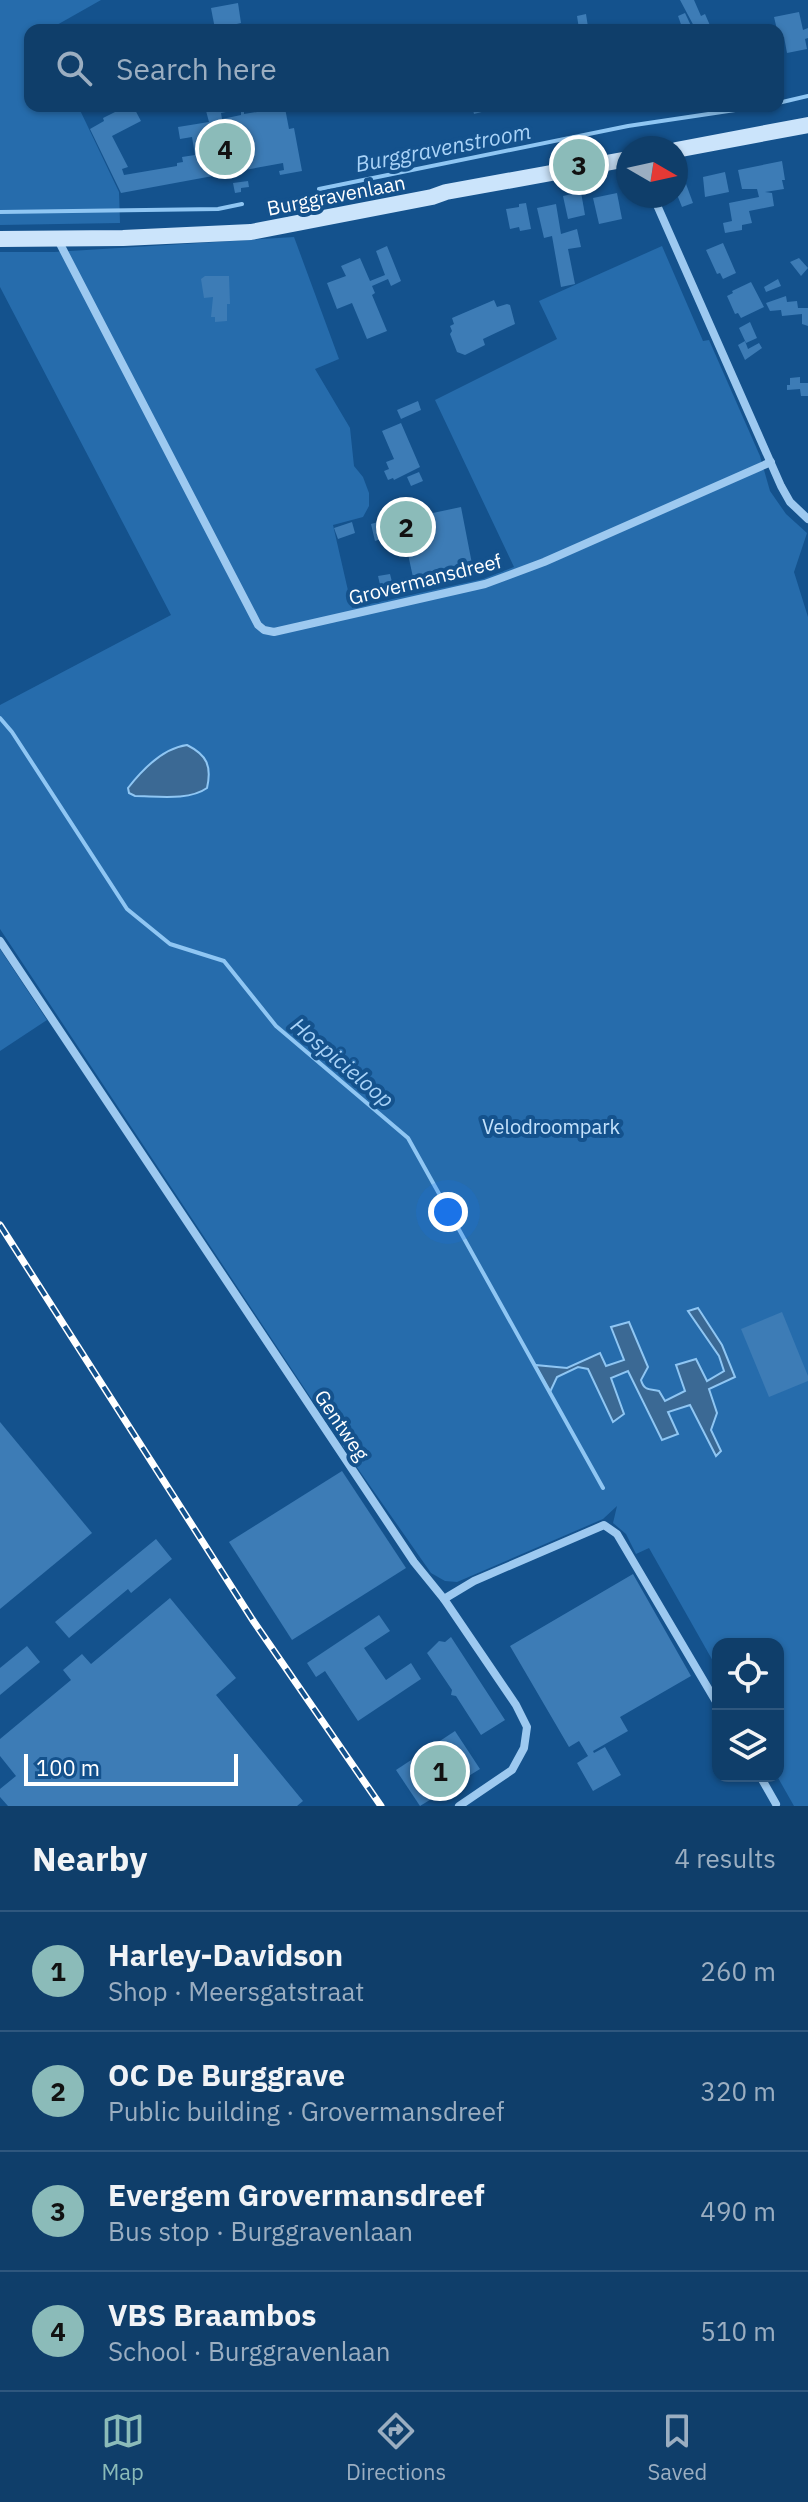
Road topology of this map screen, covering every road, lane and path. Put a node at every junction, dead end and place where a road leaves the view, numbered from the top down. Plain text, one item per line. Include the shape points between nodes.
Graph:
1 (808, 125) edge
2 (688, 148) edge
3 (616, 161) edge
4 (658, 208) edge
5 (0, 239) edge
6 (58, 239) junction
7 (771, 462) junction
8 (808, 519) edge
9 (0, 941) edge
10 (444, 1599) junction
11 (712, 1695) edge
12 (763, 1782) edge
13 (776, 1804) dead end
14 (459, 1806) edge

1 - 2 main road
3 - 6 main road, Burggravenlaan via 251,232
4 - 7 street
5 - 6 main road, Burggravenlaan
6 - 7 street, Grovermansdreef via 264,630 485,584
7 - 8 street via 790,502
9 - 10 street, Gentweg via 396,1536
10 - 11 street via 604,1525 617,1534
10 - 14 street, Gentweg via 527,1727 524,1748 512,1770
12 - 13 street

